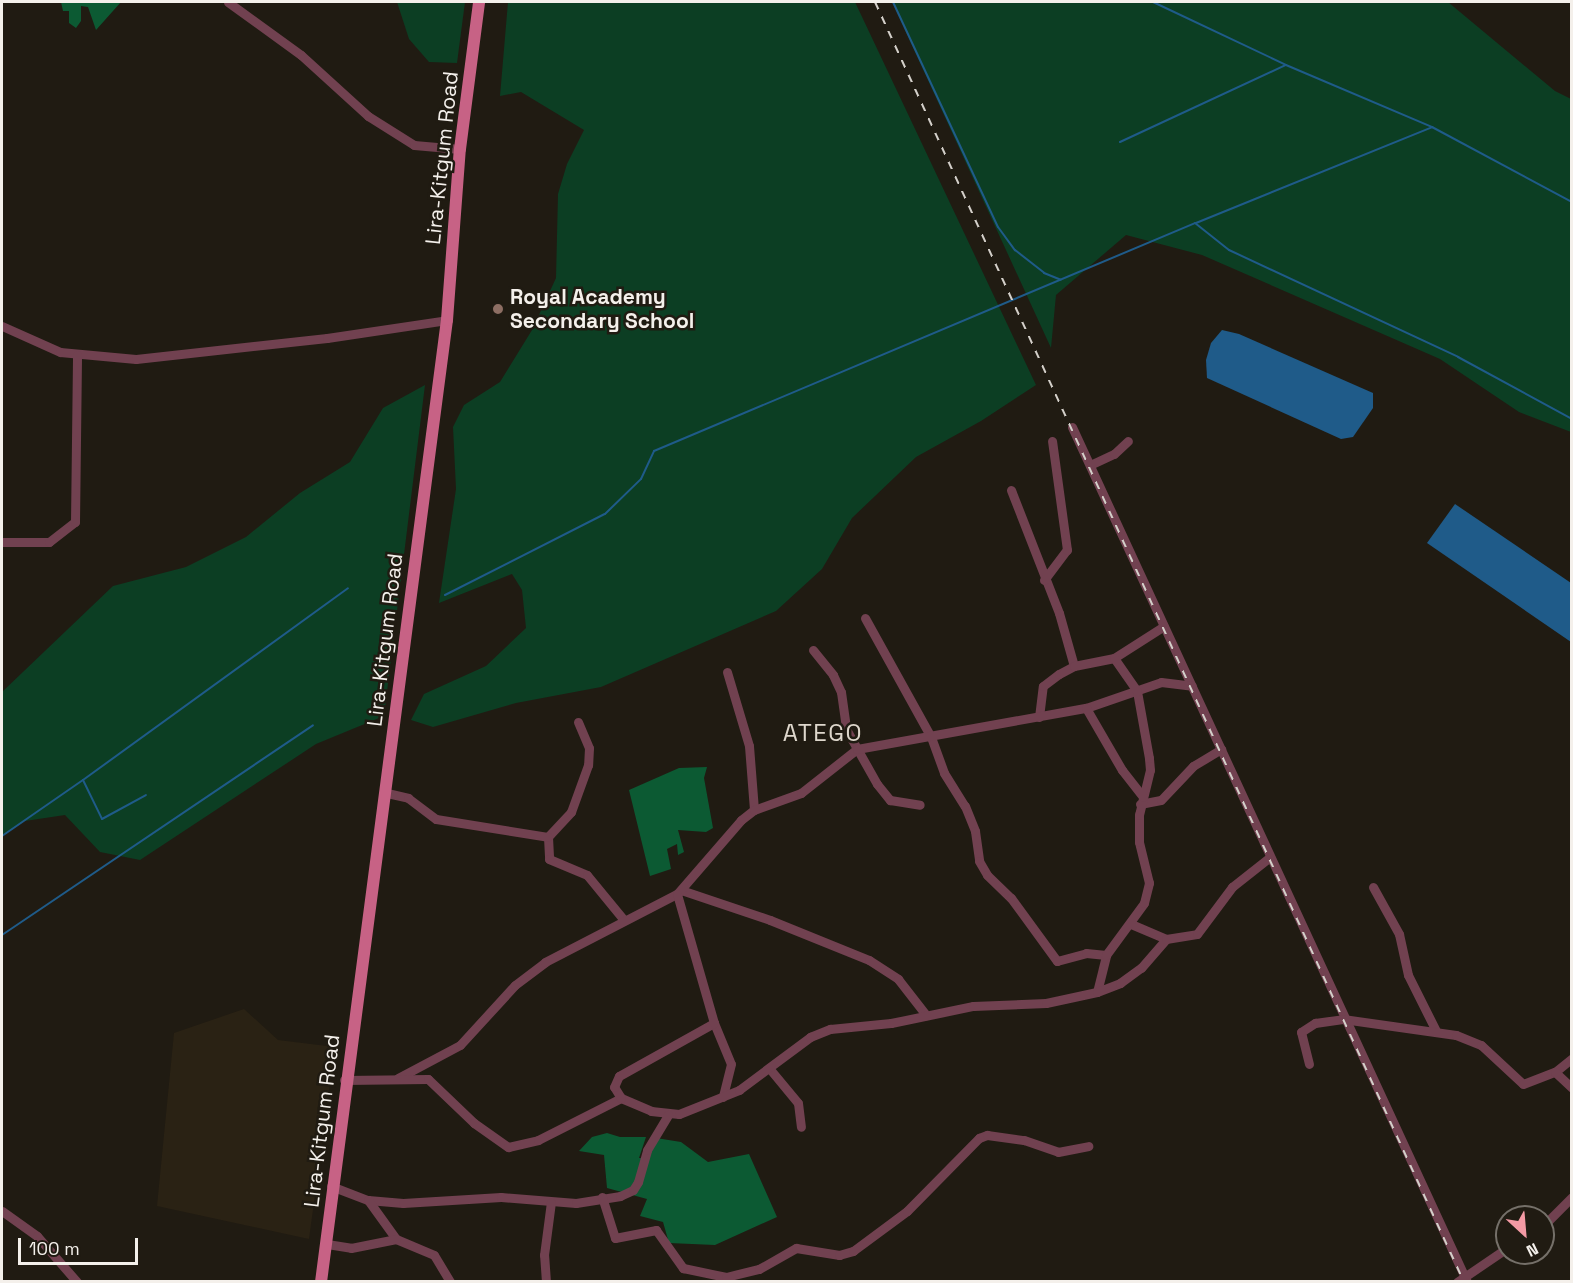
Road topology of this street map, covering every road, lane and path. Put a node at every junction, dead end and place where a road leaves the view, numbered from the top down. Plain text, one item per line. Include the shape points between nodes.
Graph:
1 (228, 2) edge
2 (479, 2) edge
3 (460, 149) junction
4 (447, 320) junction
5 (2, 326) edge
6 (77, 355) junction
7 (1072, 427) dead end
8 (1052, 441) dead end
9 (1128, 441) dead end
10 (1090, 465) junction
11 (1011, 490) dead end
12 (2, 542) edge
13 (1044, 580) junction
14 (865, 618) dead end
15 (1164, 626) junction
16 (813, 650) dead end
17 (1114, 658) junction
18 (1074, 666) junction
19 (727, 672) dead end
20 (1192, 686) junction
21 (1137, 691) junction
22 (1086, 708) junction
23 (1039, 717) junction
24 (578, 722) dead end
25 (931, 737) junction
26 (857, 749) junction
27 (1221, 749) junction
28 (387, 793) junction
29 (1141, 800) junction
30 (920, 806) dead end
31 (754, 810) junction
32 (548, 837) junction
33 (1270, 857) junction
34 (1373, 887) dead end
35 (679, 892) junction
36 (624, 920) junction
37 (1131, 924) junction
38 (1166, 939) junction
39 (1106, 955) junction
40 (1097, 992) junction
41 (926, 1015) junction
42 (1346, 1019) junction
43 (714, 1023) junction
44 (1436, 1031) junction
45 (1572, 1058) edge
46 (1309, 1064) dead end
47 (769, 1068) junction
48 (1555, 1072) junction
49 (398, 1078) junction
50 (344, 1080) junction
51 (1572, 1088) edge
52 (723, 1097) junction
53 (621, 1098) junction
54 (668, 1115) junction
55 (801, 1127) dead end
56 (1088, 1146) dead end
57 (331, 1186) junction
58 (602, 1197) junction
59 (1572, 1197) edge
60 (368, 1200) junction
61 (551, 1202) junction
62 (2, 1211) edge
63 (1555, 1214) edge
64 (396, 1239) junction
65 (327, 1244) junction
66 (1495, 1256) edge
67 (1462, 1279) edge
68 (77, 1281) edge
69 (321, 1281) edge
70 (450, 1281) edge
71 (546, 1281) edge

1 - 3 street via 301,55 377,122 414,145
2 - 3 main road, Lira-Kitgum Road
3 - 4 main road, Lira-Kitgum Road
4 - 6 street via 212,352 136,359
4 - 28 main road, Lira-Kitgum Road
5 - 6 street via 40,345
6 - 12 street via 78,515 67,531 49,542
7 - 10 street
8 - 13 street via 1067,550
9 - 10 street via 1114,454
10 - 15 street
11 - 13 street
13 - 18 street
14 - 25 street
15 - 17 street
15 - 20 street
16 - 26 street via 841,692 846,729
17 - 18 street
17 - 21 street
18 - 23 street via 1043,686
19 - 31 street via 749,746
20 - 21 street via 1168,681
20 - 27 street
21 - 22 street
21 - 29 street via 1150,770
22 - 23 street
22 - 29 street
23 - 25 street via 983,724
24 - 32 street via 589,748 588,765 571,812
25 - 26 street
25 - 39 street via 944,773 965,806 975,831 978,861 987,875 1011,898 1057,961 1086,953
26 - 30 street via 890,800
26 - 31 street via 801,793
27 - 29 street via 1193,766 1161,800
27 - 33 street
28 - 32 street via 408,798 436,819
28 - 50 main road, Lira-Kitgum Road
29 - 37 street via 1139,842 1149,883 1144,903
31 - 35 street via 731,830
32 - 36 street via 549,859 587,875
33 - 38 street via 1232,887 1197,934
33 - 42 street
34 - 44 street via 1399,934 1408,975
35 - 36 street
35 - 41 street via 777,922 869,960 898,979
35 - 43 street
36 - 49 street via 544,962 515,985 460,1045
37 - 38 street
37 - 39 street via 1113,941
38 - 40 street via 1134,974
39 - 40 street
40 - 41 street via 1046,1003 973,1006
41 - 47 street via 830,1029 810,1037
42 - 44 street
42 - 46 street via 1315,1023 1301,1032
42 - 67 street
43 - 52 street via 731,1064
43 - 53 street via 619,1076 614,1087
44 - 48 street via 1481,1045 1522,1084
45 - 48 street
47 - 52 street
47 - 55 street via 798,1103
48 - 51 street
49 - 50 street
49 - 53 street via 430,1081 474,1123 508,1147 538,1140
50 - 57 main road, Lira-Kitgum Road
52 - 54 street
53 - 54 street
54 - 58 street via 648,1150 633,1190 621,1196
56 - 58 street via 1058,1152 1024,1140 979,1138 908,1210 853,1251 839,1255 796,1248 759,1269 726,1277 683,1268 656,1230 615,1238
57 - 60 street
57 - 65 main road, Lira-Kitgum Road
58 - 61 street via 576,1203
59 - 63 street
60 - 61 street via 403,1203 501,1197
60 - 64 street
61 - 71 street via 544,1255
62 - 68 street via 38,1236
64 - 65 street via 351,1248
64 - 70 street via 434,1255
65 - 69 main road, Lira-Kitgum Road
66 - 67 street

